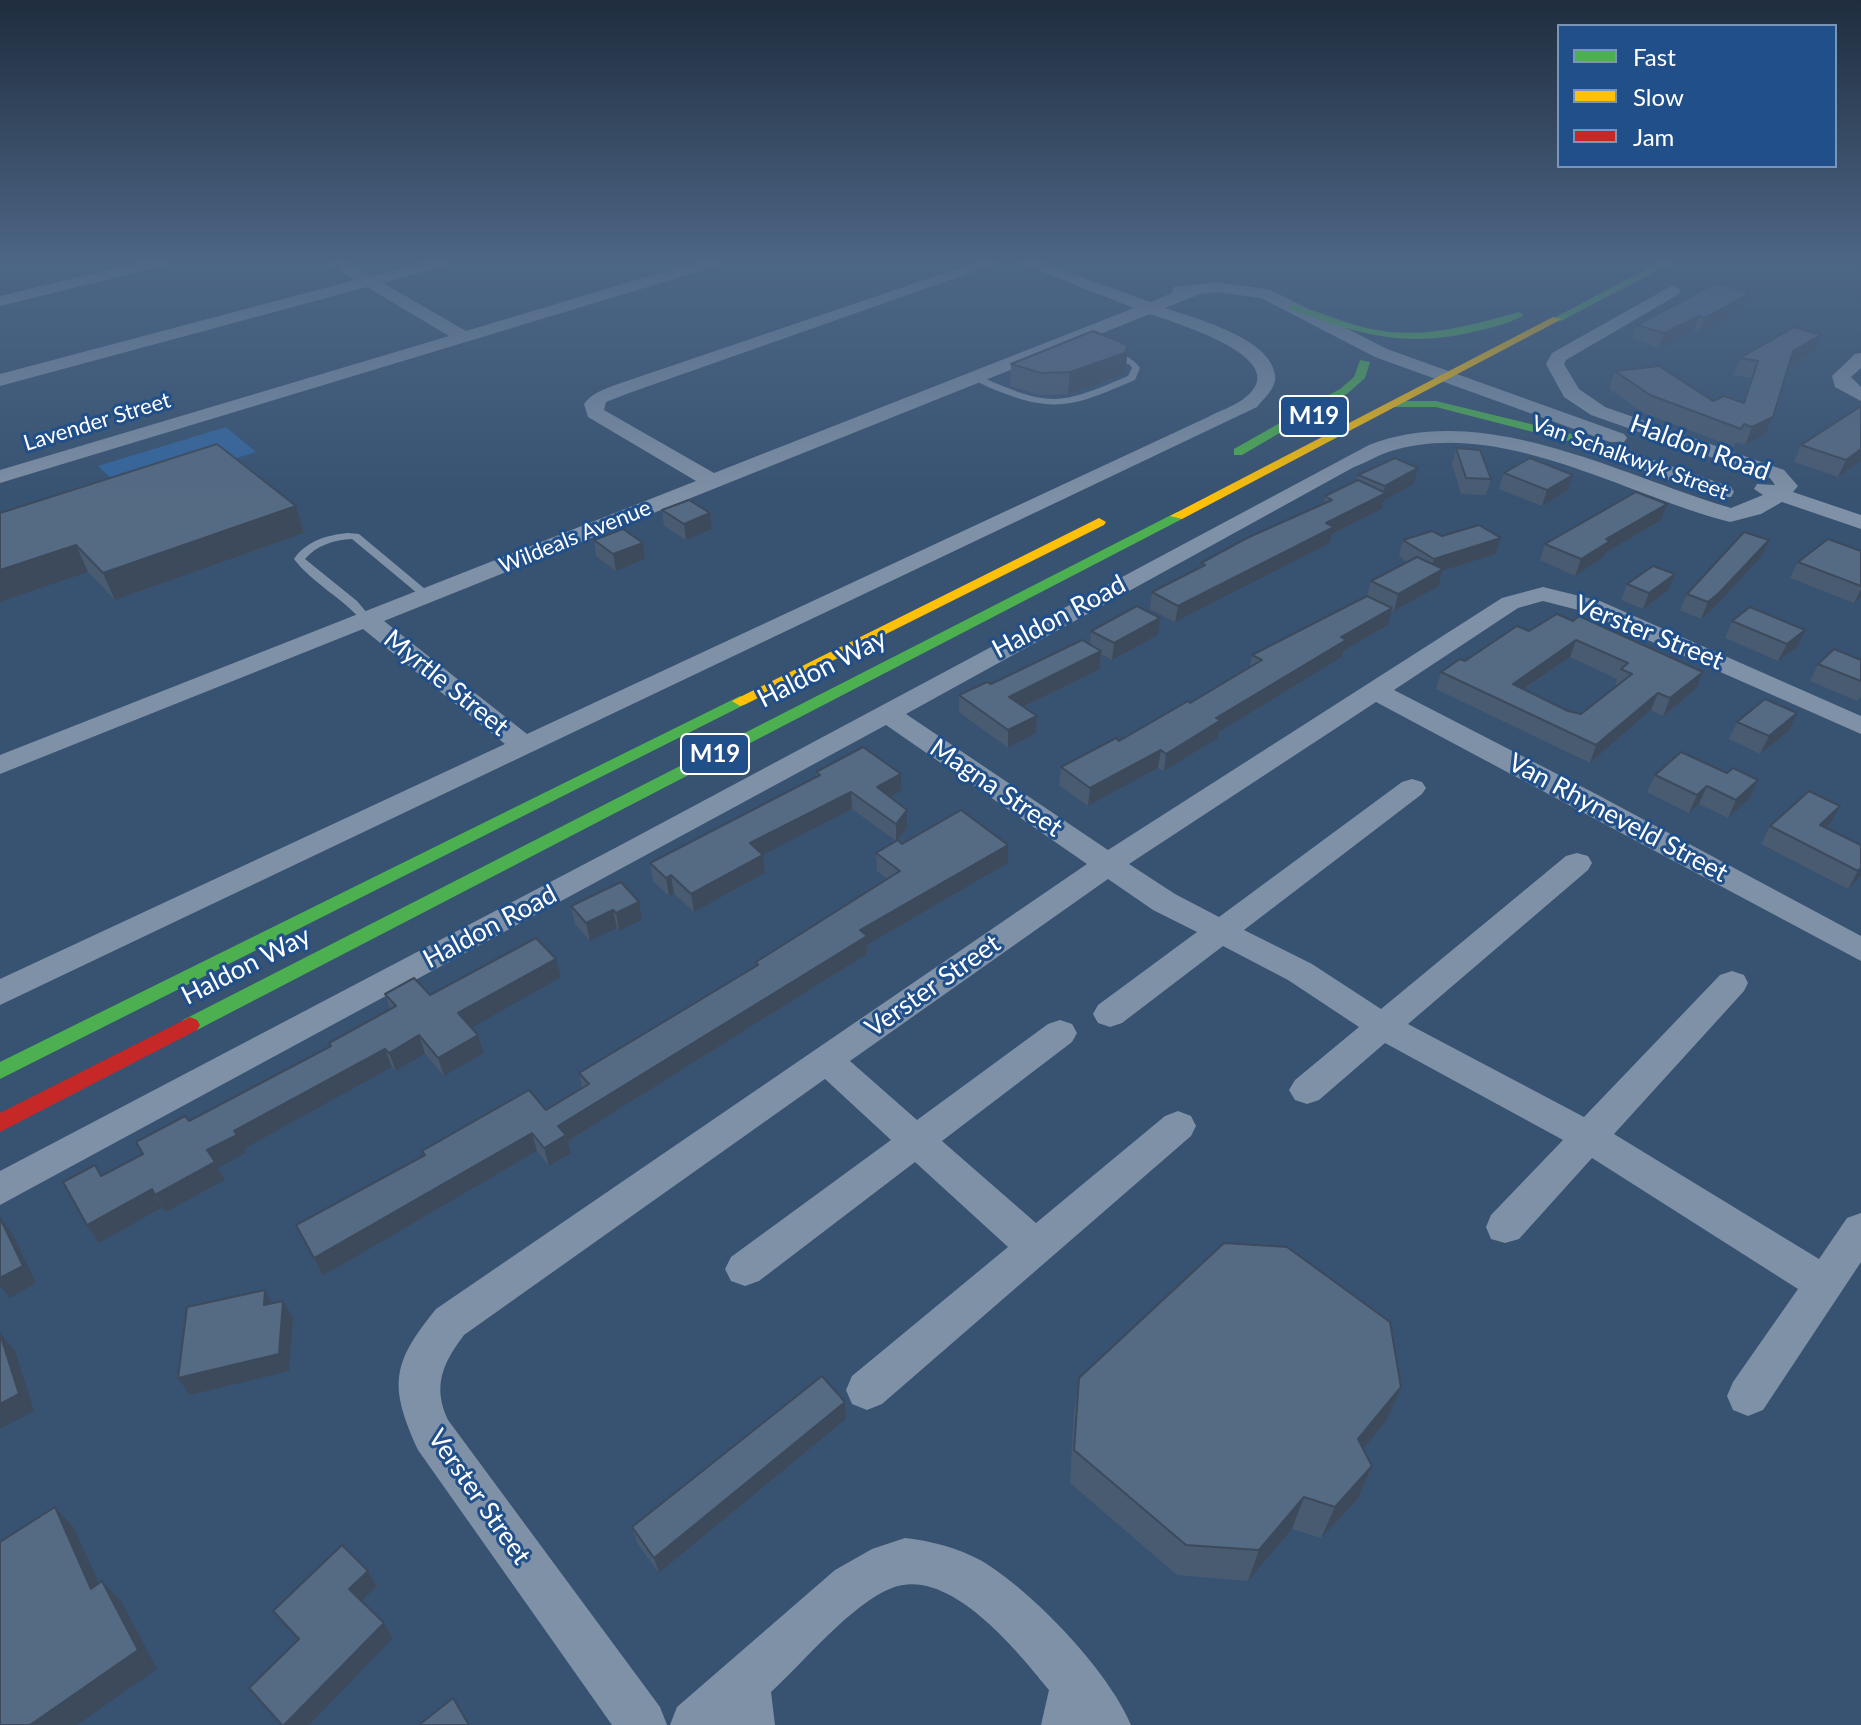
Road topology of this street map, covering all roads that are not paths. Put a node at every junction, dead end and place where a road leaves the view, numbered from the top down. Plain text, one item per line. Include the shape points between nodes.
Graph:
1 (140, 342) edge
2 (445, 342) edge
3 (758, 342) edge
4 (1075, 342) edge
5 (1235, 342) edge
6 (1327, 342) edge
7 (1356, 342) edge
8 (1466, 342) edge
9 (1512, 342) edge
10 (1515, 342) edge
11 (1583, 342) edge
12 (1098, 348) edge
13 (1861, 358) edge
14 (1364, 362) junction
15 (1396, 376) junction
16 (976, 378) junction
17 (0, 380) edge
18 (1438, 382) junction
19 (1861, 395) edge
20 (1504, 398) junction
21 (1392, 404) junction
22 (1576, 439) junction
23 (0, 477) edge
24 (714, 482) junction
25 (1770, 500) junction
26 (1114, 514) dead end
27 (1861, 522) edge
28 (1861, 541) edge
29 (427, 596) junction
30 (367, 620) junction
31 (1373, 690) junction
32 (885, 712) junction
33 (1861, 726) edge
34 (525, 746) junction
35 (0, 765) edge
36 (1412, 788) dead end
37 (1577, 863) dead end
38 (1108, 864) junction
39 (1223, 931) junction
40 (1861, 950) edge
41 (1732, 983) dead end
42 (0, 993) edge
43 (1110, 1014) dead end
44 (1382, 1026) junction
45 (1060, 1033) dead end
46 (826, 1060) junction
47 (0, 1071) edge
48 (1307, 1090) dead end
49 (0, 1123) edge
50 (1178, 1126) dead end
51 (1587, 1136) junction
52 (915, 1139) junction
53 (0, 1189) edge
54 (1505, 1227) dead end
55 (1861, 1230) edge
56 (1035, 1247) junction
57 (745, 1269) dead end
58 (1823, 1283) junction
59 (867, 1390) dead end
60 (1748, 1396) dead end
61 (747, 1704) edge
62 (1071, 1704) edge
63 (642, 1725) edge
64 (695, 1725) edge
65 (1106, 1725) edge

1 - 17 street
2 - 23 street, Lavender Street
3 - 24 street via 622,389 594,404 595,413
4 - 16 street, Wildeals Avenue
5 - 34 street via 1260,361 1266,375 1250,403
6 - 14 street
7 - 15 street
8 - 15 highway, M19
9 - 18 highway, Haldon Way / M19
10 - 20 highway via 1492,360 1480,379
11 - 25 street, Haldon Road via 1555,364 1563,383 1584,403 1777,474 1787,486
12 - 16 lane via 1133,363 1132,378 1072,403 1044,404
13 - 19 street via 1841,376 1842,383
14 - 15 street
14 - 15 highway, M19 via 1359,378 1344,391 1222,461
15 - 18 street, Van Schalkwyk Street
16 - 24 street, Wildeals Avenue
18 - 20 street, Van Schalkwyk Street
18 - 21 highway, Haldon Way / M19
18 - 22 street, Van Schalkwyk Street
20 - 25 street, Van Schalkwyk Street
21 - 22 highway via 1436,404
21 - 49 highway, Haldon Way / M19
22 - 25 street, Van Schalkwyk Street
24 - 29 street, Wildeals Avenue
25 - 27 street, Van Schalkwyk Street
25 - 28 street, Van Schalkwyk Street
25 - 32 street, Haldon Road via 1730,515 1573,460 1510,444 1445,440 1385,447
26 - 47 highway, Haldon Way / M19
29 - 30 street, Wildeals Avenue
29 - 30 lane via 355,536 303,552 299,559 304,565
30 - 34 street, Myrtle Street
30 - 35 street, Wildeals Avenue
31 - 33 street, Verster Street via 1510,603 1543,594 1623,619
31 - 38 street, Verster Street
31 - 40 street, Van Rhyneveld Street
32 - 38 street, Magna Street
32 - 53 street, Haldon Road
34 - 42 street
36 - 39 street
37 - 44 street
38 - 39 street, Magna Street via 1164,902
38 - 46 street, Verster Street
39 - 43 street
39 - 44 street, Magna Street via 1300,972
41 - 51 street
44 - 48 street
44 - 51 street, Magna Street
45 - 52 street
46 - 52 street
46 - 63 street, Verster Street via 450,1322 423,1361 418,1407 433,1435
50 - 56 street
51 - 54 street
51 - 58 street, Magna Street
52 - 56 street
52 - 57 street
55 - 58 street
56 - 59 street
58 - 60 street
61 - 62 street via 860,1580 903,1561 945,1567 977,1586 1035,1637
61 - 64 street
62 - 65 street

